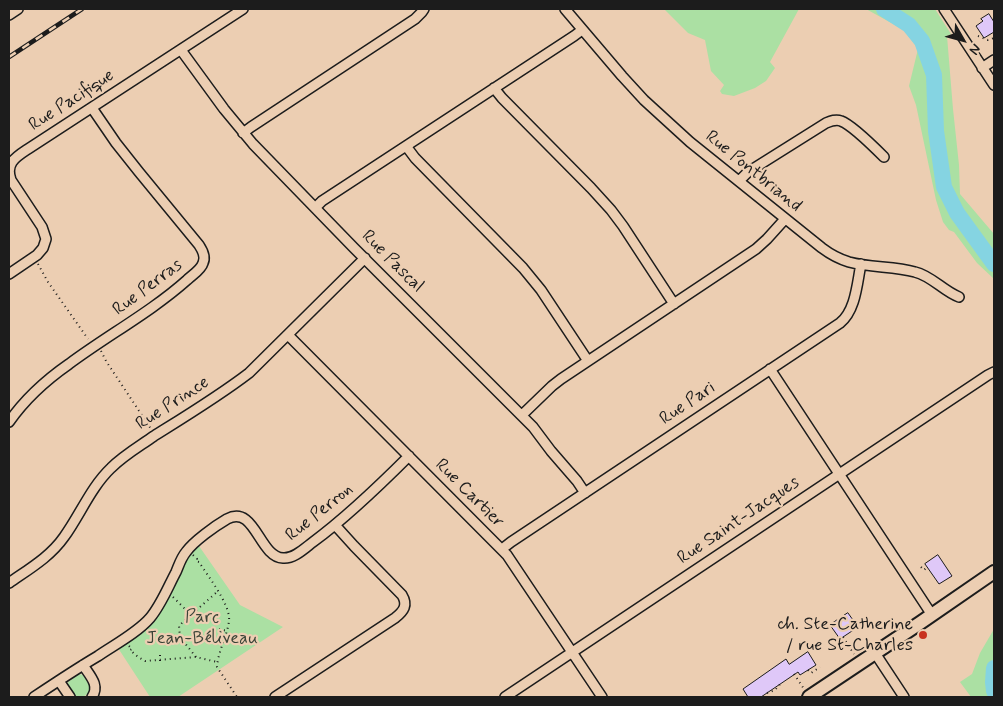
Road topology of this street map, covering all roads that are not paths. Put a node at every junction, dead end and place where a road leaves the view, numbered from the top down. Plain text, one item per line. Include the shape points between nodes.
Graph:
1 (18, 9) edge
2 (243, 9) edge
3 (424, 9) edge
4 (565, 9) edge
5 (944, 9) edge
6 (9, 15) edge
7 (582, 30) junction
8 (182, 50) junction
9 (994, 60) edge
10 (982, 68) junction
11 (994, 86) edge
12 (494, 88) junction
13 (92, 108) junction
14 (244, 133) junction
15 (406, 146) junction
16 (884, 156) dead end
17 (739, 181) junction
18 (315, 208) junction
19 (785, 219) junction
20 (365, 258) junction
21 (860, 264) junction
22 (9, 274) edge
23 (959, 297) dead end
24 (674, 304) junction
25 (288, 335) junction
26 (588, 361) junction
27 (770, 369) junction
28 (993, 372) edge
29 (522, 416) junction
30 (9, 422) edge
31 (409, 456) junction
32 (839, 474) junction
33 (584, 493) junction
34 (335, 525) junction
35 (502, 550) junction
36 (994, 572) edge
37 (9, 583) edge
38 (932, 614) junction
39 (572, 652) junction
40 (875, 653) junction
41 (83, 665) junction
42 (59, 681) junction
43 (807, 694) edge
44 (34, 697) edge
45 (70, 697) edge
46 (92, 697) edge
47 (275, 697) edge
48 (505, 697) edge
49 (602, 697) edge
50 (904, 697) edge

1 - 6 street
2 - 8 street, Rue Pacifique
3 - 14 street via 415,20
4 - 7 street, Rue Pontbriand
5 - 10 street
7 - 12 street
7 - 17 street, Rue Pontbriand via 650,105
8 - 13 street, Rue Pacifique
8 - 14 street, Rue Pascal
9 - 10 street
10 - 11 street
12 - 15 street
12 - 24 street via 611,210
13 - 22 street, Rue Pacifique via 21,154 11,164 10,180 42,227 46,239 37,255
13 - 30 street, Rue Perras via 143,178 199,245 204,256 203,264 159,303 54,375 31,395
14 - 18 street, Rue Pascal
15 - 18 street
15 - 26 street via 523,268
16 - 17 street via 849,126 836,120 826,123 748,172
17 - 19 street, Rue Pontbriand
18 - 20 street, Rue Pascal
19 - 21 street, Rue Pontbriand via 827,252
19 - 24 street via 756,249
20 - 25 street, Rue Prince
20 - 29 street, Rue Pascal
21 - 23 street, Rue Pontbriand via 916,272
21 - 27 street, Rue Pari via 852,309 846,318
24 - 26 street
25 - 31 street, Rue Cartier
25 - 37 street, Rue Prince via 240,380 110,468 58,546
26 - 29 street via 556,382
27 - 32 street
27 - 33 street, Rue Pari
28 - 32 street, Rue Saint-Jacques
29 - 33 street, Rue Pascal
31 - 34 street, Rue Perron
31 - 35 street, Rue Cartier
32 - 38 street
32 - 39 street, Rue Saint-Jacques
33 - 35 street, Rue Pari
34 - 41 street, Rue Perron via 294,555 284,558 270,552 244,518 228,519 185,552 149,619
34 - 47 street via 402,595 404,609
35 - 39 street, Rue Cartier
36 - 38 street
38 - 40 street
39 - 48 street, Rue Saint-Jacques
39 - 49 street, Rue Cartier
40 - 43 street
40 - 50 street
41 - 42 street, Rue Perron
41 - 46 street via 95,685
42 - 44 street, Rue Perron
42 - 45 street

